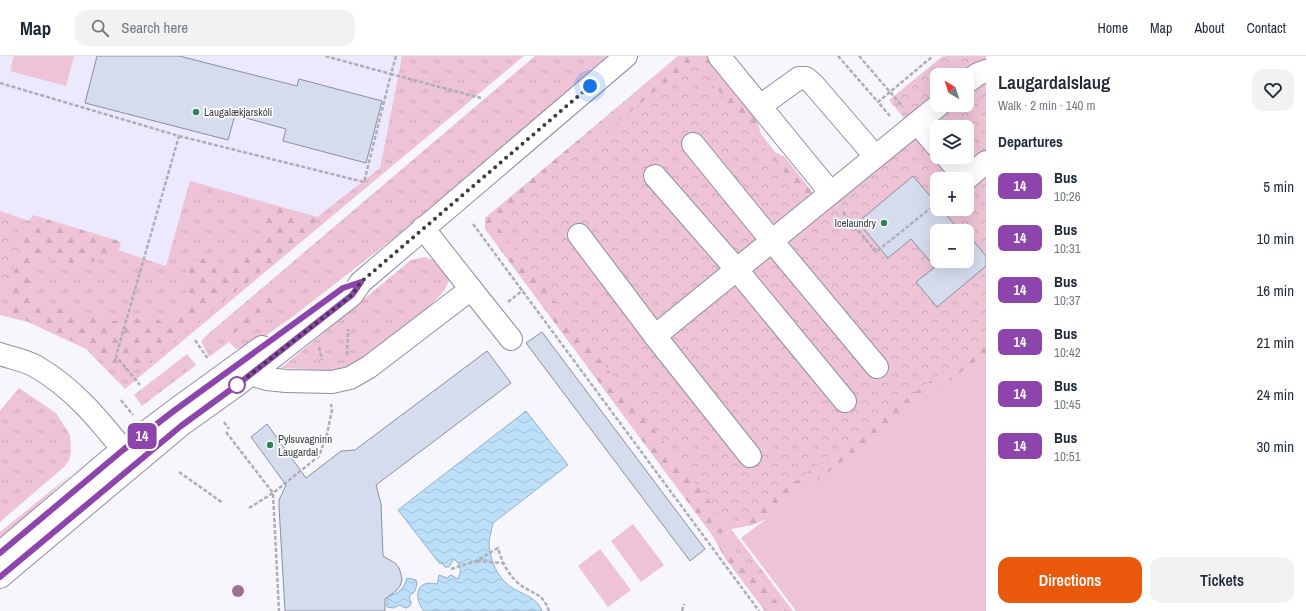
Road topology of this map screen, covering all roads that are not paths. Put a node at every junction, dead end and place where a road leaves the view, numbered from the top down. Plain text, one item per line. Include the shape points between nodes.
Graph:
1 (626, 56) edge
2 (719, 56) edge
3 (986, 71) edge
4 (974, 77) edge
5 (760, 106) junction
6 (930, 112) edge
7 (917, 123) junction
8 (930, 138) edge
9 (693, 144) dead end
10 (875, 156) junction
11 (986, 162) edge
12 (953, 164) edge
13 (960, 172) edge
14 (974, 172) edge
15 (654, 176) dead end
16 (831, 193) junction
17 (423, 228) junction
18 (579, 235) dead end
19 (772, 241) junction
20 (737, 270) junction
21 (361, 282) junction
22 (471, 289) junction
23 (656, 336) junction
24 (511, 339) dead end
25 (0, 354) edge
26 (877, 367) dead end
27 (250, 374) junction
28 (845, 401) dead end
29 (750, 456) dead end
30 (128, 457) junction
31 (0, 554) edge
32 (0, 577) edge

1 - 17 street
2 - 5 street
3 - 4 street
5 - 10 street via 799,78 806,78
5 - 16 street
6 - 7 street
7 - 8 street
7 - 10 street
9 - 19 street
10 - 16 street
11 - 14 street
12 - 13 street
15 - 20 street
16 - 19 street
17 - 21 street
17 - 22 street
18 - 23 street
19 - 20 street
19 - 26 street
20 - 23 street
20 - 28 street
21 - 27 street via 352,295
21 - 30 street via 343,288 175,410
22 - 24 street
22 - 27 street via 369,367 350,378 328,382 282,381
23 - 29 street
25 - 30 street via 34,365 62,385 88,408
27 - 30 street via 181,426
30 - 31 street
30 - 32 street

